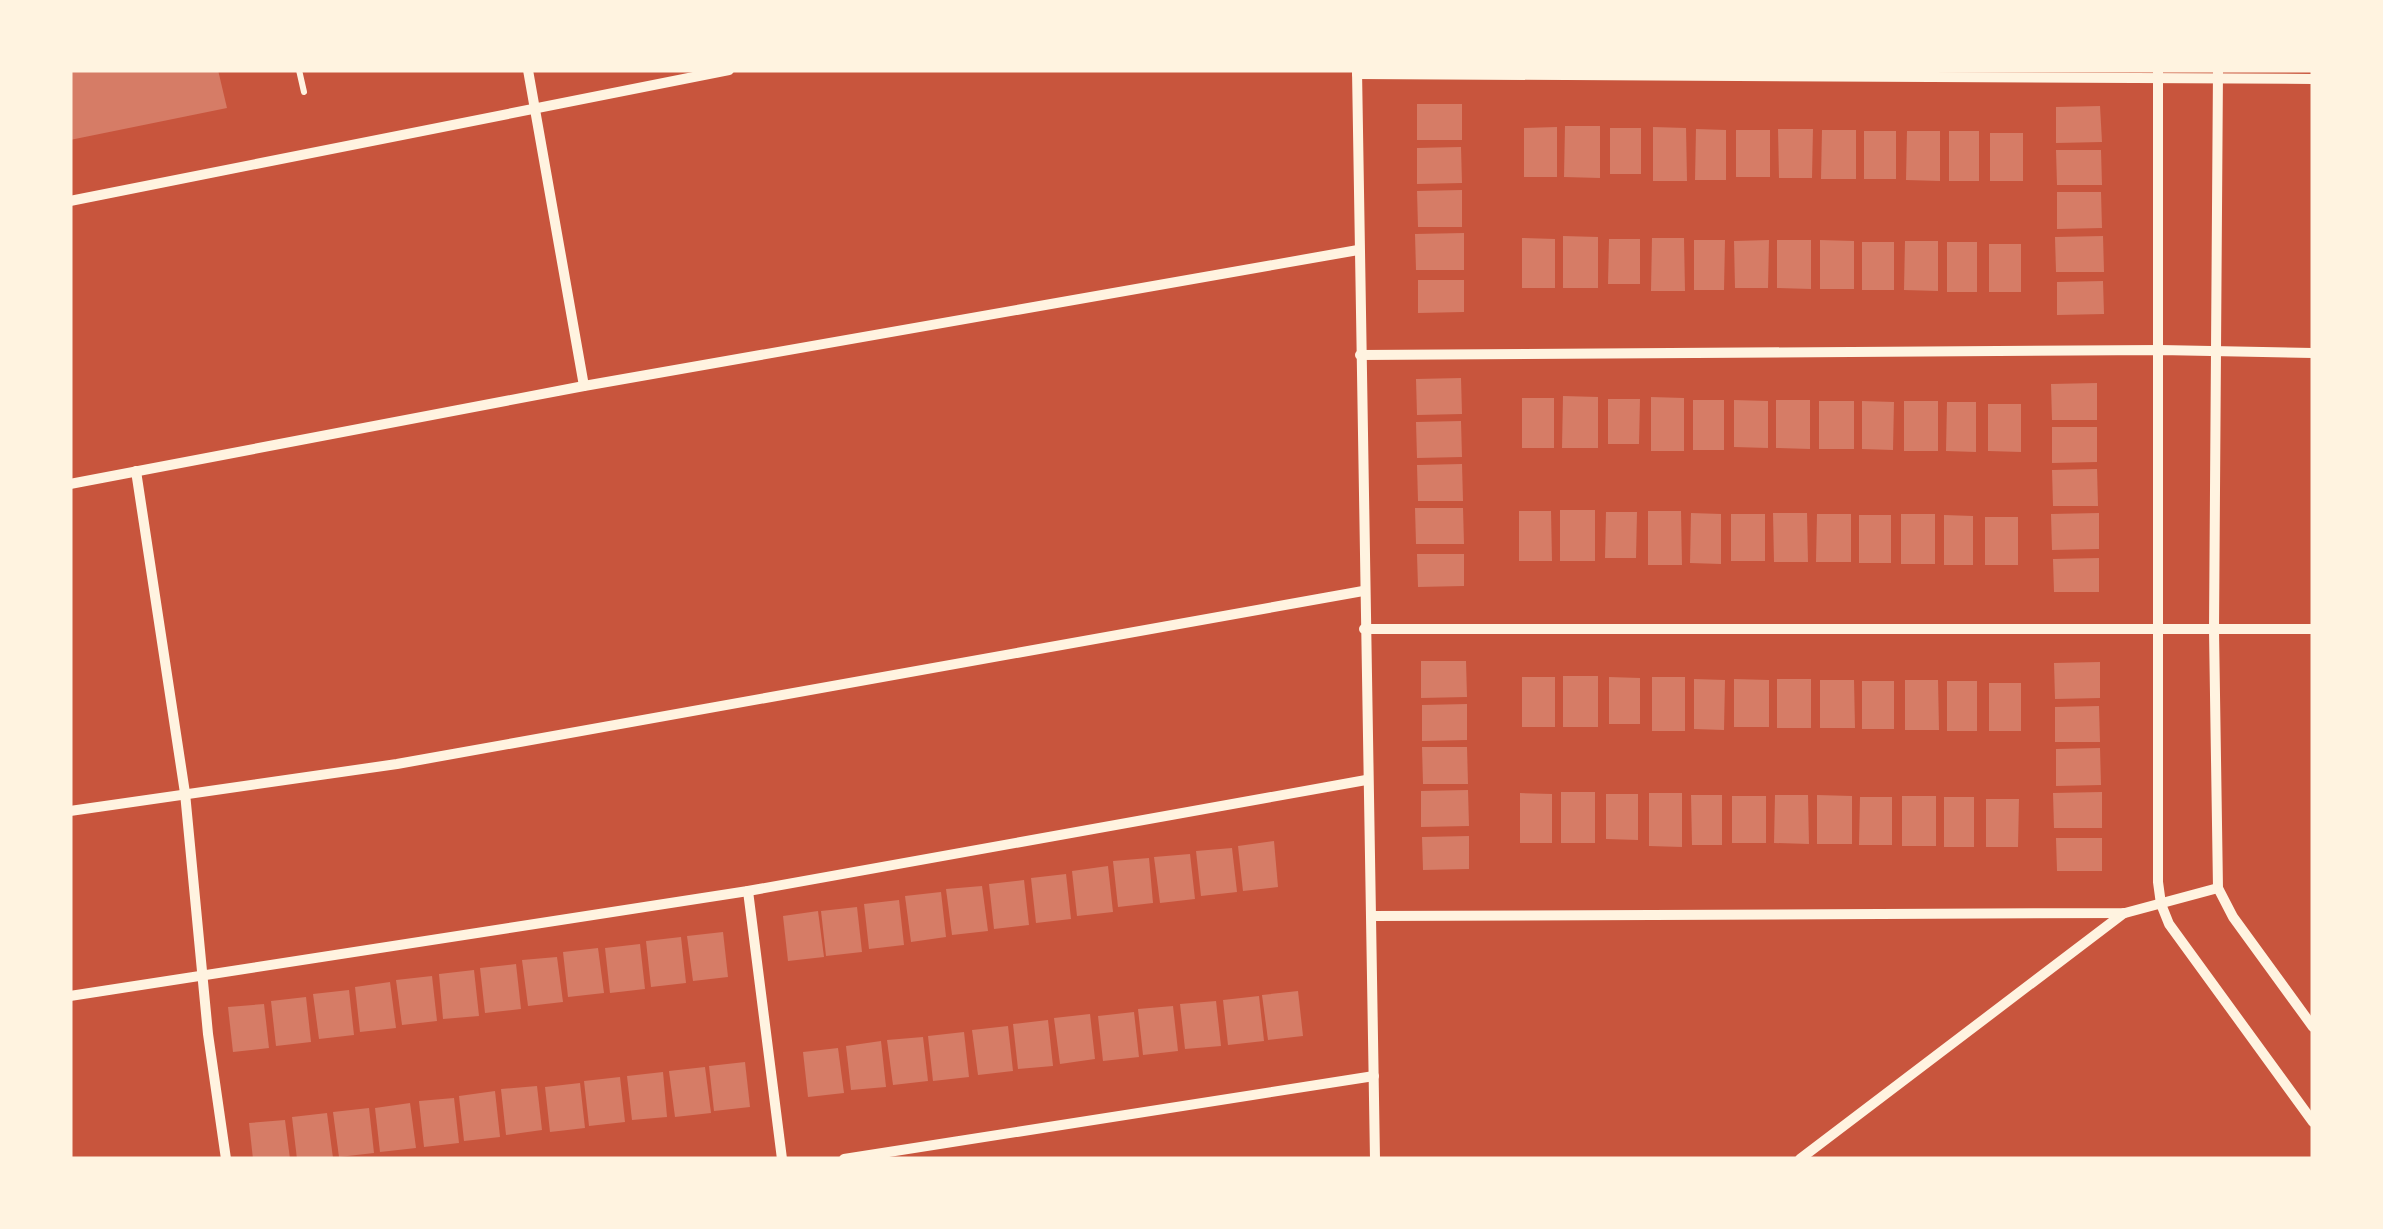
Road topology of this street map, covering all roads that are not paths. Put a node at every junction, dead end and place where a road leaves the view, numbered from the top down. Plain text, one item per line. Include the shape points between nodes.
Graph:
1 (528, 70) edge
2 (730, 70) edge
3 (1357, 72) edge
4 (2158, 73) edge
5 (2218, 74) edge
6 (2313, 80) edge
7 (536, 107) junction
8 (70, 201) edge
9 (1358, 250) junction
10 (2160, 350) junction
11 (2214, 352) junction
12 (2313, 352) edge
13 (1360, 355) junction
14 (584, 386) junction
15 (136, 470) junction
16 (70, 484) edge
17 (1363, 591) junction
18 (2156, 628) junction
19 (1364, 629) junction
20 (2313, 629) edge
21 (2214, 630) junction
22 (1366, 780) junction
23 (185, 794) junction
24 (70, 812) edge
25 (2218, 888) junction
26 (748, 890) junction
27 (2161, 904) junction
28 (2125, 912) junction
29 (1373, 916) junction
30 (205, 974) junction
31 (70, 996) edge
32 (2313, 1027) edge
33 (1374, 1076) junction
34 (2313, 1122) edge
35 (226, 1159) edge
36 (782, 1159) edge
37 (844, 1159) edge
38 (1375, 1159) edge
39 (1800, 1159) edge

1 - 7 street
2 - 7 street
3 - 4 street
3 - 9 street
4 - 5 street
4 - 10 street
5 - 6 street
5 - 11 street
7 - 8 street
7 - 14 street
9 - 13 street
9 - 14 street
10 - 11 street
10 - 13 street
10 - 18 street
11 - 12 street
11 - 21 street
13 - 17 street
14 - 15 street
15 - 16 street
15 - 23 street
17 - 19 street
17 - 23 street via 398,764
18 - 19 street
18 - 21 street
18 - 27 street
19 - 22 street
20 - 21 street
21 - 25 street
22 - 26 street
22 - 29 street
23 - 24 street
23 - 30 street
25 - 27 street
25 - 32 street
26 - 30 street
26 - 36 street
27 - 28 street
27 - 34 street
28 - 29 street
28 - 39 street
29 - 33 street
30 - 31 street
30 - 35 street
33 - 37 street
33 - 38 street

